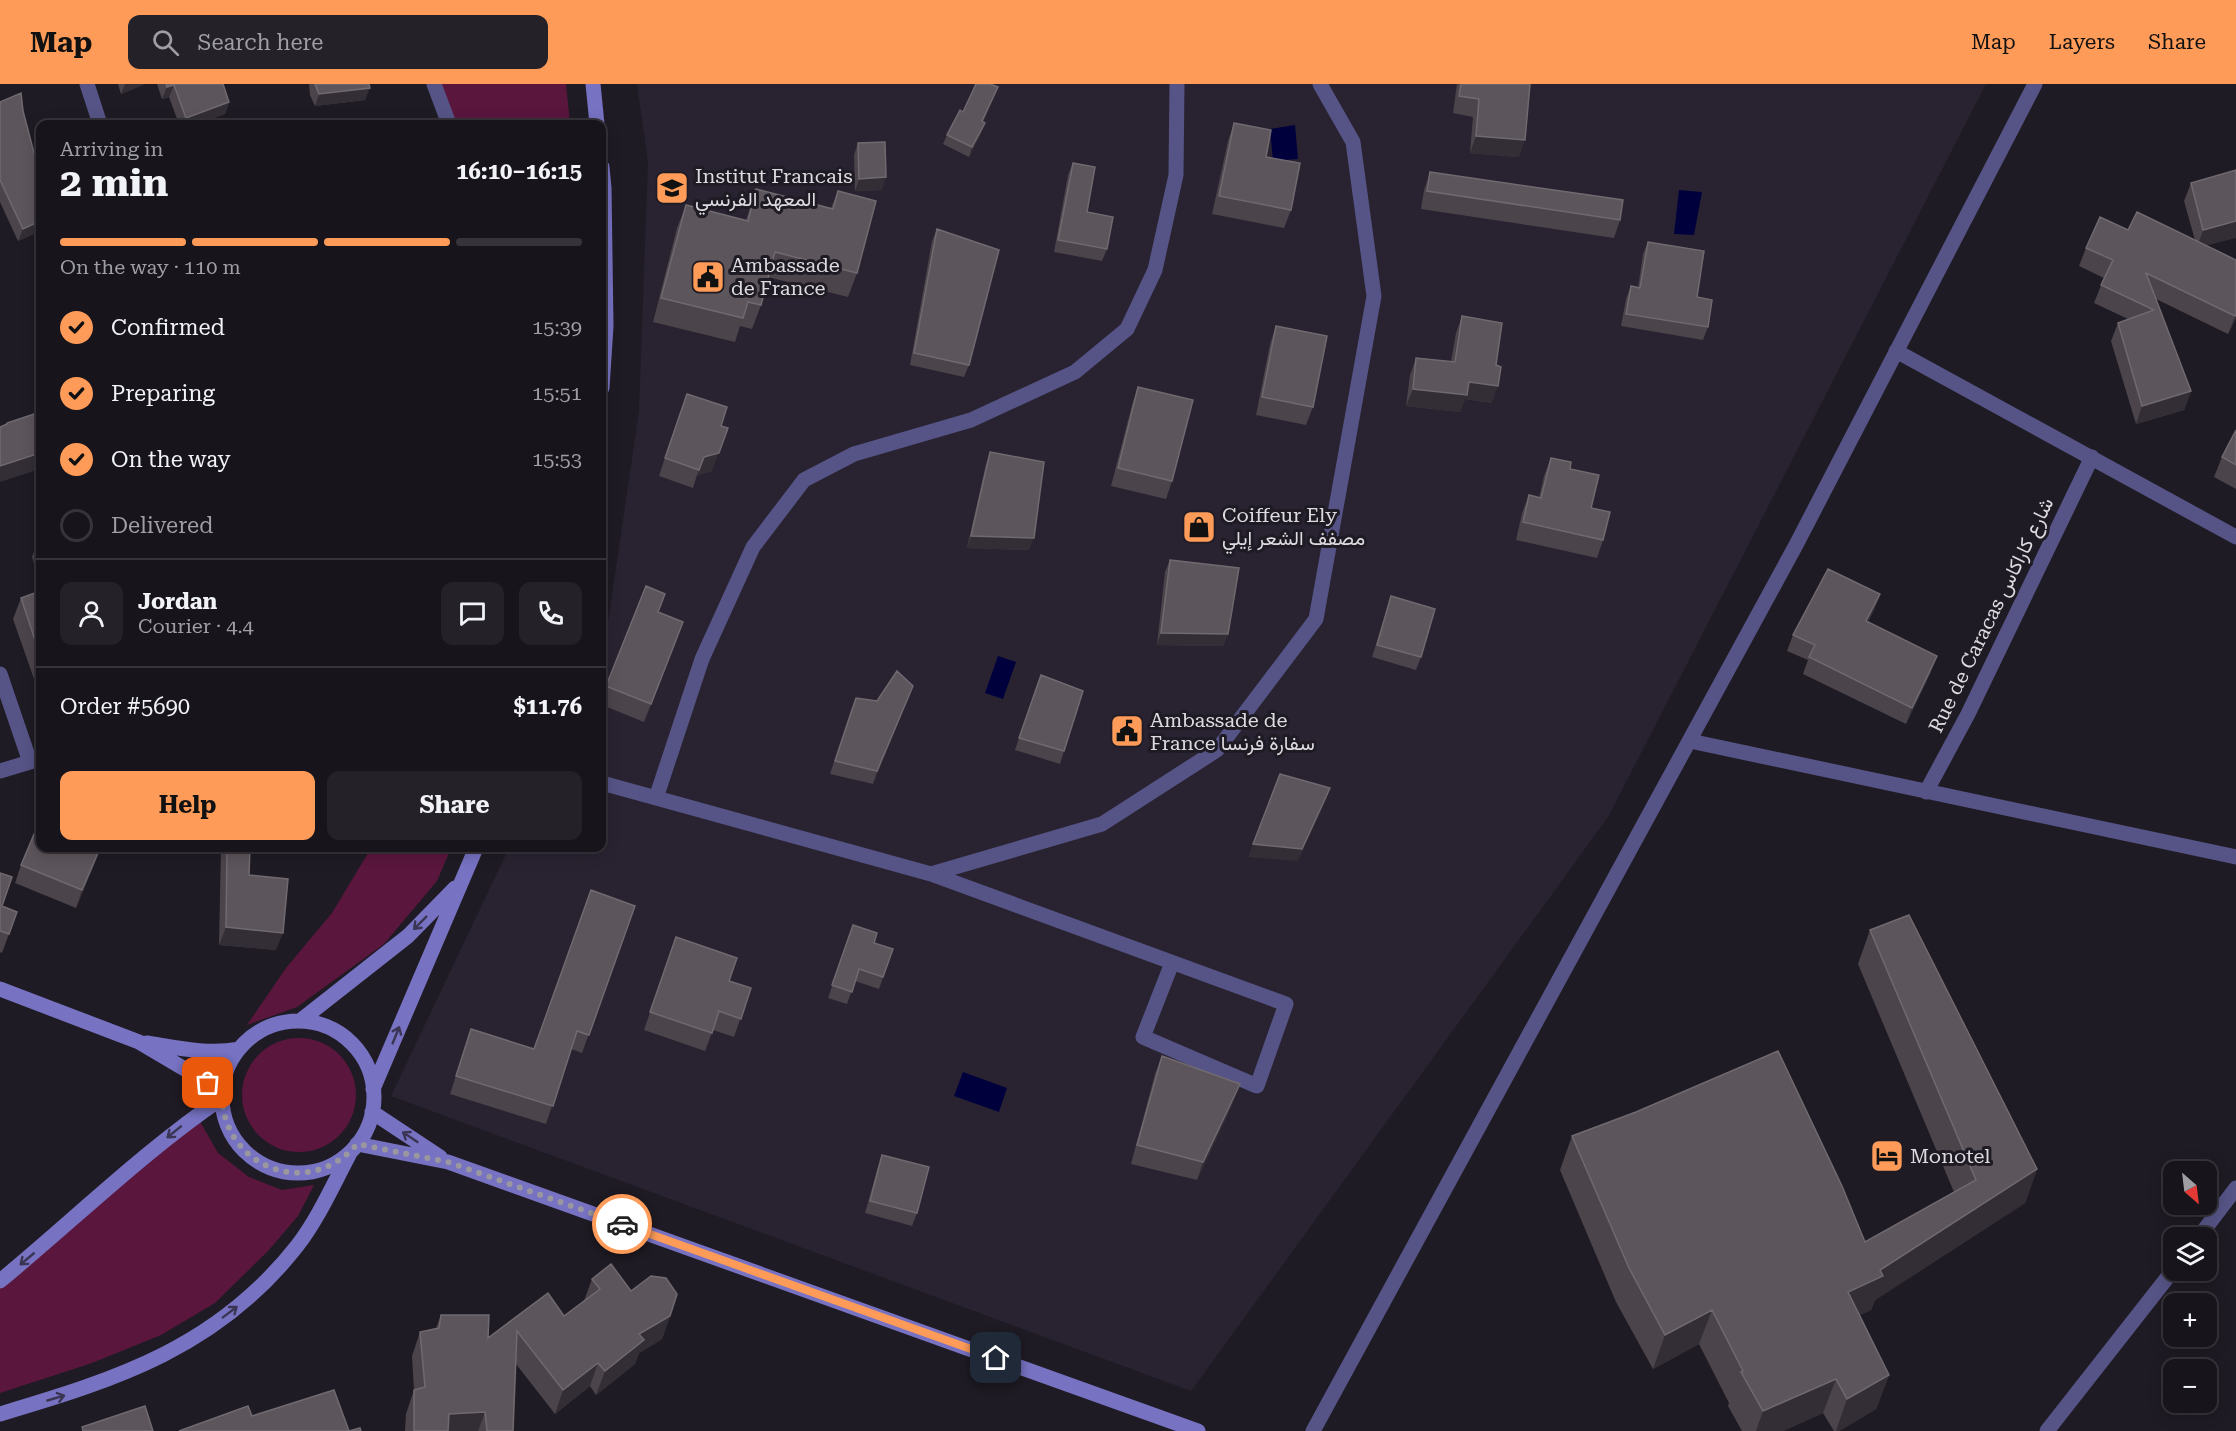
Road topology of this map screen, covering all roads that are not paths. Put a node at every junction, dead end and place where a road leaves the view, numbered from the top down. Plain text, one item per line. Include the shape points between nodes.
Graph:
1 (87, 84) edge
2 (434, 84) edge
3 (593, 84) edge
4 (1177, 84) edge
5 (1320, 84) edge
6 (2035, 84) edge
7 (99, 120) edge
8 (448, 120) edge
9 (597, 120) edge
10 (1896, 351) junction
11 (2092, 457) junction
12 (2236, 537) edge
13 (0, 674) edge
14 (1690, 741) junction
15 (35, 761) edge
16 (0, 771) edge
17 (606, 784) edge
18 (1926, 792) junction
19 (656, 798) junction
20 (474, 852) edge
21 (2236, 857) edge
22 (931, 874) junction
23 (462, 881) junction
24 (1172, 963) junction
25 (0, 989) edge
26 (300, 1022) junction
27 (139, 1042) junction
28 (239, 1049) junction
29 (373, 1089) junction
30 (222, 1094) junction
31 (372, 1112) junction
32 (355, 1147) junction
33 (448, 1162) junction
34 (2236, 1188) edge
35 (2206, 1227) edge
36 (0, 1281) edge
37 (2165, 1281) edge
38 (0, 1414) edge
39 (1198, 1431) edge
40 (1313, 1431) edge
41 (2048, 1431) edge

1 - 7 street
2 - 8 street
3 - 9 street
4 - 19 street via 1176,175 1155,270 1127,329 1075,372 981,416 854,454 804,480 753,547 702,659
5 - 22 street via 1353,142 1374,296 1316,620 1217,750 1102,824
6 - 10 street
10 - 11 street
10 - 14 street
11 - 12 street
11 - 18 street, Rue de Caracas شارع كاراكاس via 1968,714
13 - 15 street
14 - 18 street
14 - 40 street
15 - 16 street
17 - 19 street
18 - 21 street
19 - 22 street
20 - 23 street
22 - 24 street
23 -> 26 street via 408,936
29 -> 23 street
24 - 24 street via 1286,1004 1257,1086 1143,1037
25 - 27 street
26 - 28 street via 267,1028
26 - 29 street via 316,1023 355,1047 370,1074
27 - 28 street via 203,1052
27 - 30 street
28 - 30 street via 226,1073
29 - 31 street
30 - 32 street via 223,1112 235,1140 244,1152 269,1168 314,1171 328,1167
30 -> 36 street
31 - 32 street
33 -> 31 street
32 - 33 street
38 -> 32 street via 83,1390 145,1365 192,1340 232,1312 265,1283 298,1245
33 - 39 street
34 - 35 street
37 - 41 street

